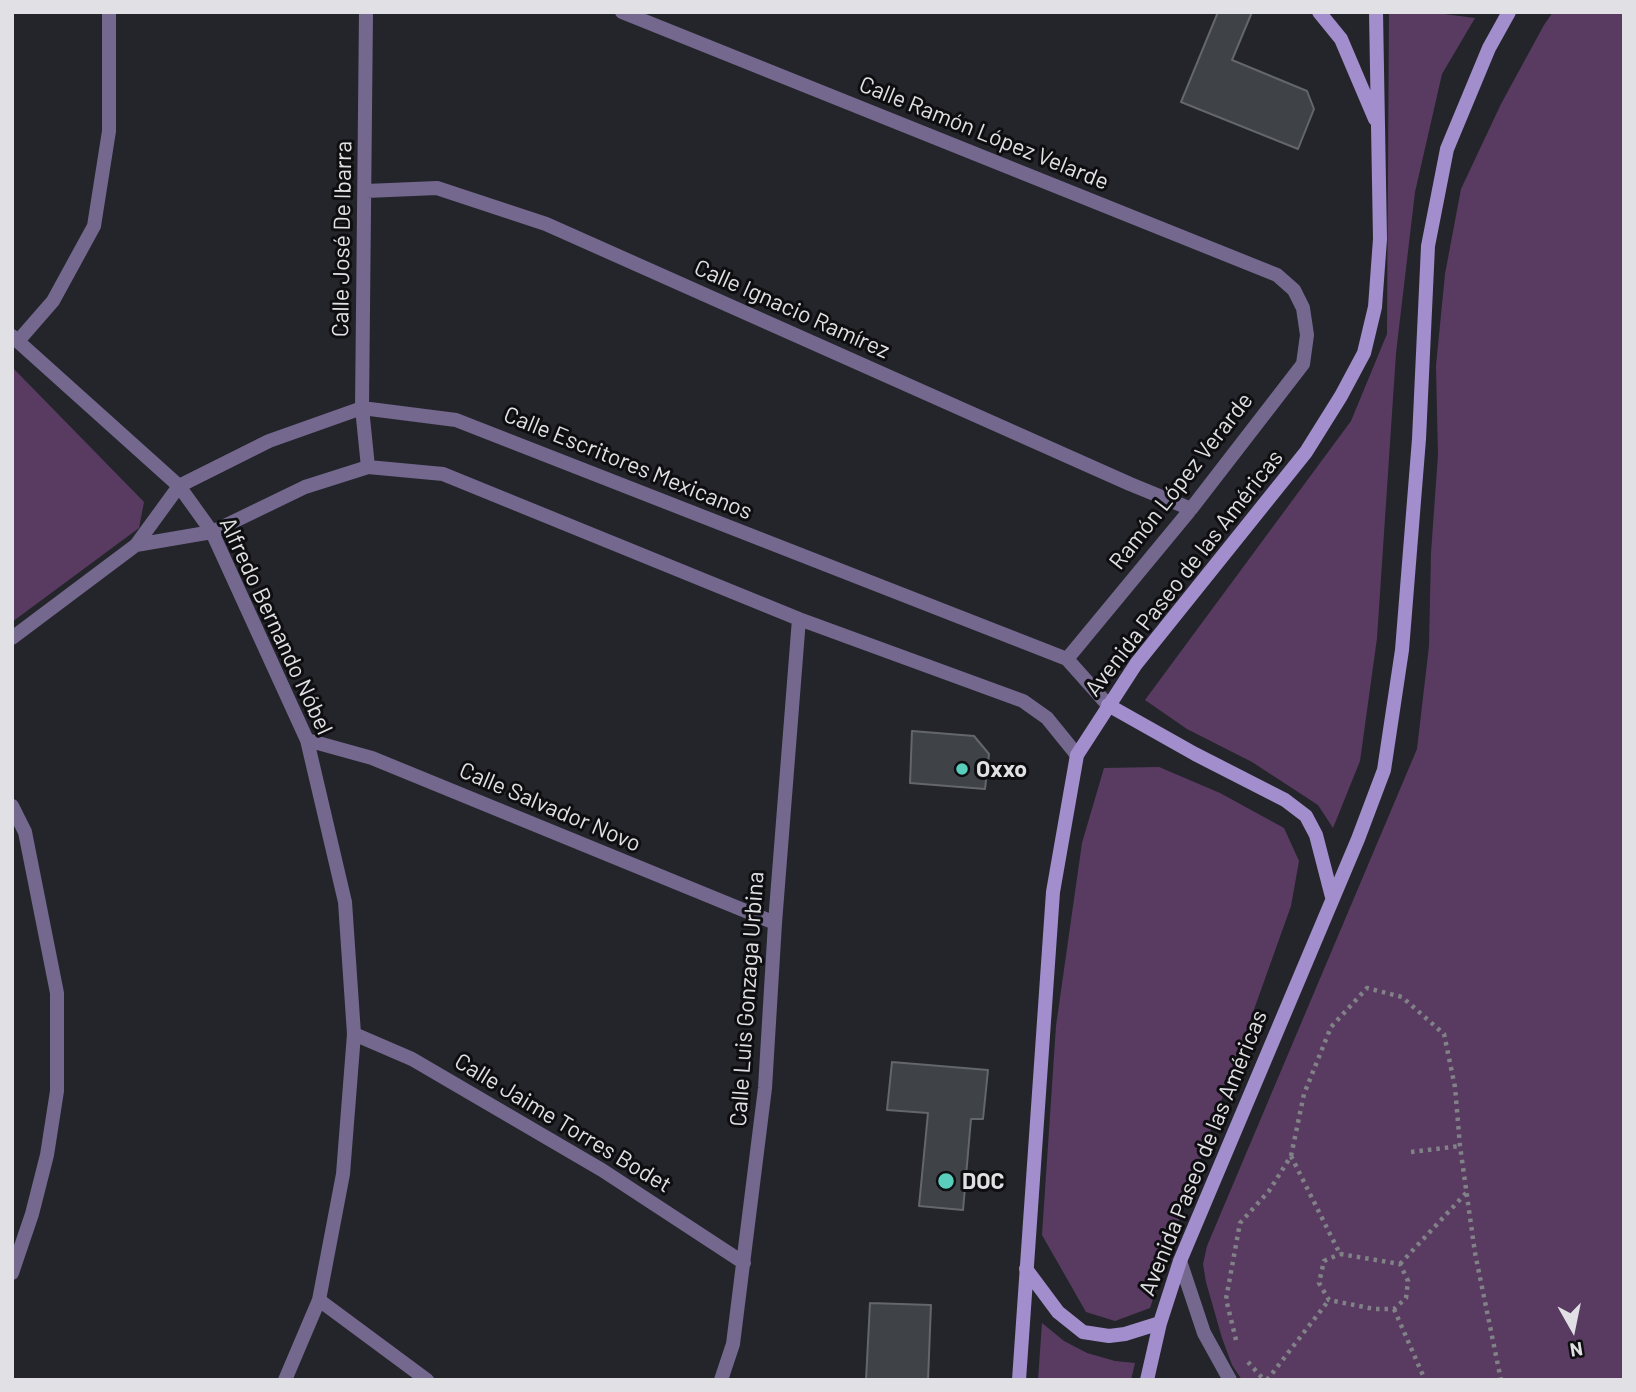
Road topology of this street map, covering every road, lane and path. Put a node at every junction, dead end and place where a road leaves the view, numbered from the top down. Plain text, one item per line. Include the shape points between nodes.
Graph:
1 (109, 12) edge
2 (366, 12) edge
3 (622, 12) edge
4 (1319, 12) edge
5 (1376, 12) edge
6 (1509, 12) edge
7 (1377, 125) junction
8 (366, 191) junction
9 (1305, 321) joint
10 (16, 338) edge
11 (362, 408) junction
12 (368, 467) junction
13 (178, 486) junction
14 (1191, 509) junction
15 (212, 532) junction
16 (136, 545) junction
17 (799, 619) junction
18 (12, 638) edge
19 (1067, 659) junction
20 (1108, 705) junction
21 (307, 740) junction
22 (1077, 755) junction
23 (12, 806) edge
24 (1332, 897) junction
25 (775, 923) junction
26 (354, 1034) junction
27 (1460, 1146) junction
28 (1411, 1152) dead end
29 (1292, 1156) junction
30 (1467, 1192) junction
31 (1340, 1254) junction
32 (1180, 1261) junction
33 (744, 1263) junction
34 (1400, 1264) junction
35 (1026, 1269) junction
36 (12, 1273) edge
37 (319, 1300) junction
38 (1329, 1300) junction
39 (1394, 1309) junction
40 (1160, 1324) junction
41 (285, 1380) edge
42 (427, 1380) edge
43 (721, 1380) edge
44 (1018, 1380) edge
45 (1147, 1380) edge
46 (1230, 1380) edge
47 (1266, 1380) edge
48 (1425, 1380) edge
49 (1501, 1380) edge

1 - 10 street via 109,131 94,226 53,301
2 - 8 street, Calle José De Ibarra
3 - 9 street, Calle Ramón López Velarde via 1276,275 1294,290
4 - 7 main road via 1341,39
5 - 7 main road, Avenida Paseo de las Américas
6 - 24 main road, Avenida Paseo de las Américas via 1459,117 1440,181 1428,246 1402,650 1384,770
7 - 20 main road, Avenida Paseo de las Américas via 1380,239 1375,307 1364,353 1306,452
8 - 11 street, Calle José De Ibarra
8 - 14 street, Calle Ignacio Ramírez via 438,188 546,224
9 - 14 street, Ramón López Verarde via 1303,364
10 - 13 street, Alfredo Bernando Nóbel
11 - 12 street, Calle José De Ibarra
11 - 13 street, Calle Escritores Mexicanos via 269,441
11 - 19 street, Calle Escritores Mexicanos via 456,420
12 - 15 street, Calle Escritores Mexicanos via 305,487
12 - 17 street, Calle Escritores Mexicanos via 443,474
13 - 15 street, Alfredo Bernando Nóbel
13 - 16 street, Calle Escritores Mexicanos
14 - 19 street, Ramón López Verarde
15 - 16 street, Calle Escritores Mexicanos
15 - 21 street, Alfredo Bernando Nóbel
16 - 18 street, Calle Escritores Mexicanos
17 - 22 street, Calle Escritores Mexicanos via 1023,701 1047,718
17 - 25 street, Calle Luis Gonzaga Urbina
19 - 20 street, Calle Escritores Mexicanos
20 - 22 main road, Avenida Paseo de las Américas
20 - 24 main road via 1285,800 1306,816 1317,835
21 - 25 street, Calle Salvador Novo via 372,758
21 - 26 street, Alfredo Bernando Nóbel via 345,902
22 - 35 main road, Avenida Paseo de las Américas via 1053,892
23 - 36 street via 25,832 57,993 57,1091 47,1155
24 - 32 main road, Avenida Paseo de las Américas
25 - 33 street, Calle Luis Gonzaga Urbina via 765,1088
26 - 33 street, Calle Jaime Torres Bodet via 412,1059 590,1163
26 - 37 street, Alfredo Bernando Nóbel via 343,1174
27 - 28 path
27 - 29 path via 1444,1034 1402,997 1367,988 1331,1027 1304,1094
27 - 30 path
29 - 31 path
29 - 47 path via 1240,1223 1226,1299 1240,1353
30 - 34 path
30 - 49 path
31 - 34 path
31 - 38 path via 1324,1261 1319,1283
32 - 40 main road, Avenida Paseo de las Américas
32 - 46 street via 1203,1333
33 - 43 street, Calle Luis Gonzaga Urbina via 733,1344
34 - 39 path via 1408,1281 1406,1298
35 - 40 main road via 1058,1312 1083,1332 1109,1336
35 - 44 main road, Avenida Paseo de las Américas
37 - 41 street, Alfredo Bernando Nóbel
37 - 42 street
38 - 39 path
38 - 47 path
39 - 48 path
40 - 45 main road, Avenida Paseo de las Américas

